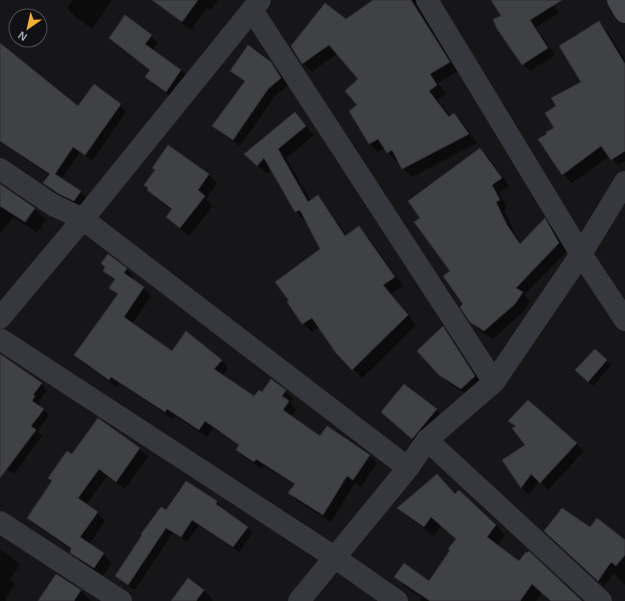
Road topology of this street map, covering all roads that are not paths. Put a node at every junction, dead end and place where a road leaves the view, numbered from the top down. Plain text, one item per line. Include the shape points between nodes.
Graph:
1 (427, 0) edge
2 (618, 0) edge
3 (256, 5) edge
4 (625, 12) edge
5 (0, 169) edge
6 (625, 182) edge
7 (83, 219) junction
8 (581, 254) junction
9 (0, 318) edge
10 (625, 320) edge
11 (0, 339) edge
12 (494, 382) junction
13 (426, 440) junction
14 (408, 468) junction
15 (0, 522) edge
16 (334, 557) junction
17 (121, 601) edge
18 (299, 601) edge
19 (397, 601) edge
20 (601, 601) edge

1 - 8 street
2 - 4 main road
3 - 7 street
3 - 12 street
5 - 7 street via 53,205
6 - 8 street
7 - 9 street
7 - 14 street
8 - 10 street
8 - 12 street
11 - 16 street
12 - 13 street
13 - 14 street
13 - 20 street
14 - 16 street
15 - 17 street
16 - 18 street
16 - 19 street

